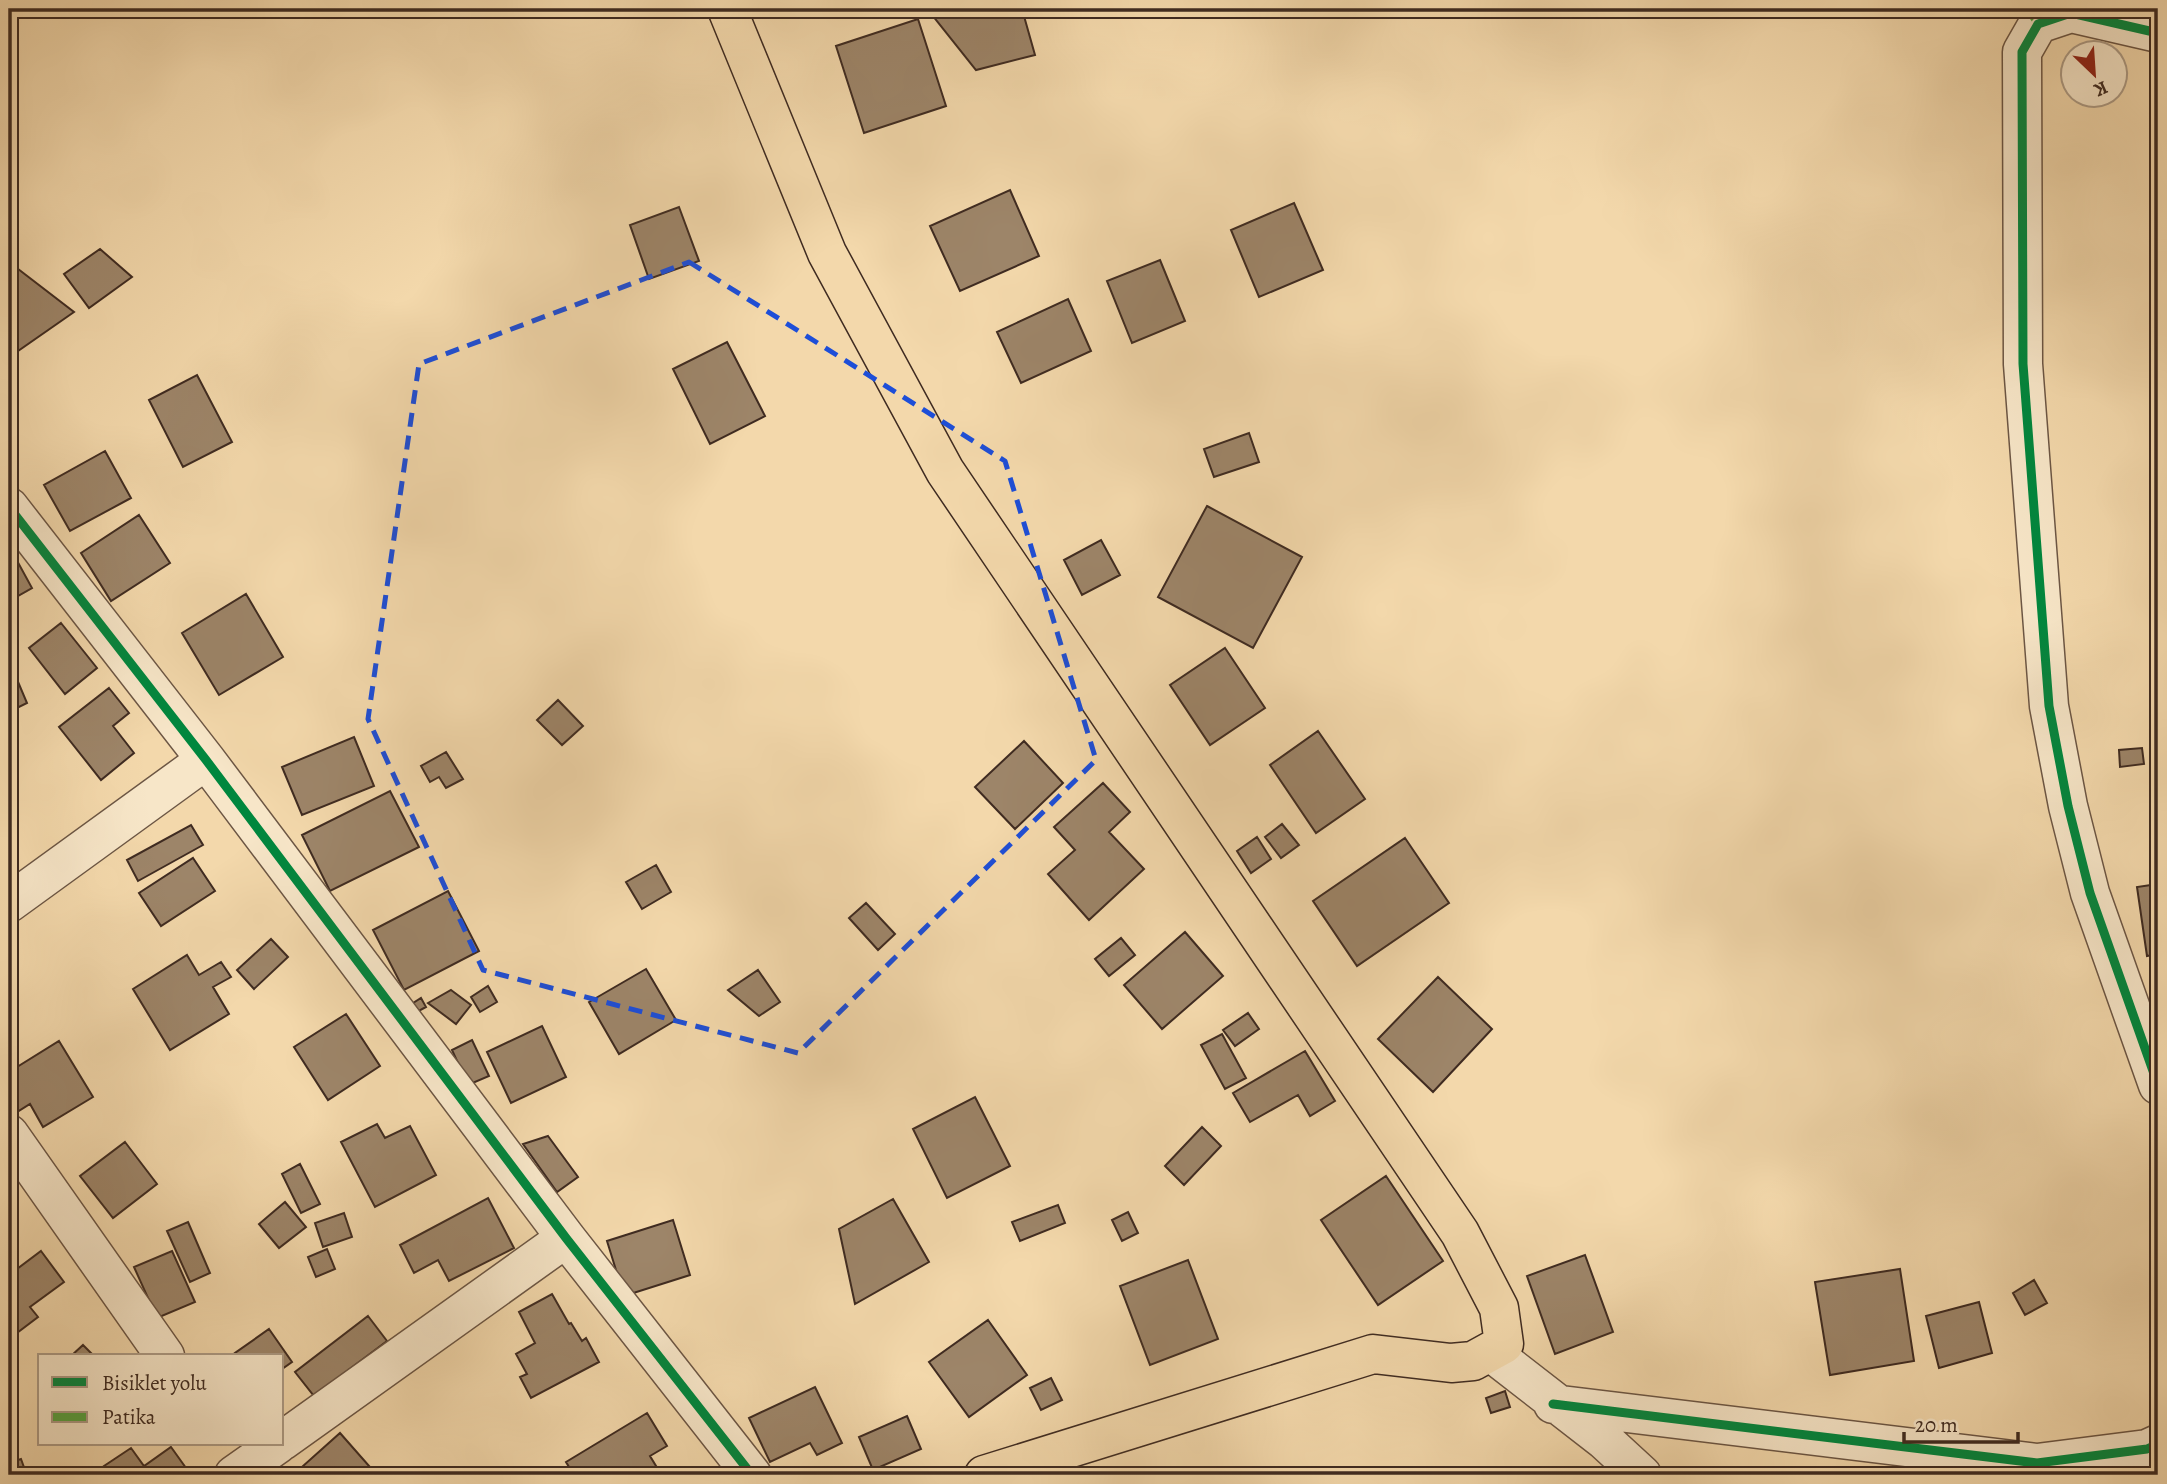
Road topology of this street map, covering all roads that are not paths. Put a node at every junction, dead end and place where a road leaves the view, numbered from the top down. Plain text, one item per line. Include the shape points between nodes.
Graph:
1 (727, 9) edge
2 (2158, 33) edge
3 (9, 507) edge
4 (206, 760) junction
5 (9, 903) edge
6 (2158, 1085) edge
7 (9, 1134) edge
8 (566, 1238) junction
9 (1492, 1353) junction
10 (164, 1354) edge
11 (1553, 1404) junction
12 (284, 1439) edge
13 (2158, 1444) edge
14 (273, 1446) edge
15 (238, 1466) edge
16 (751, 1475) edge
17 (984, 1475) edge
18 (1642, 1475) edge

1 - 9 main road via 827,253 945,471 1460,1233 1499,1308 1504,1344
2 - 6 street via 2071,13 2038,24 2022,52 2022,364 2049,706 2090,893
3 - 4 street
4 - 5 street
4 - 8 street
7 - 10 street
8 - 12 street
8 - 16 street
9 - 11 street
9 - 17 main road via 1474,1361 1451,1363 1373,1354
11 - 13 street via 2037,1462
11 - 18 street via 1604,1440
14 - 15 street

